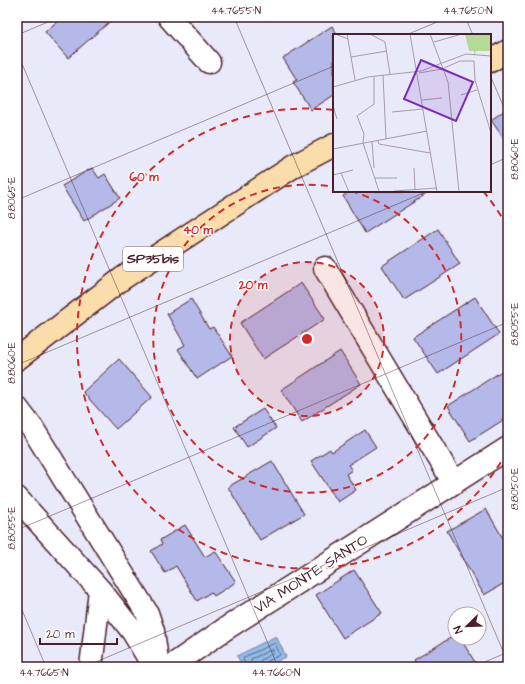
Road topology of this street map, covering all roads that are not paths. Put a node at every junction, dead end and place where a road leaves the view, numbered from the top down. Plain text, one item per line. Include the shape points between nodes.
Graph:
1 (169, 17) edge
2 (508, 51) edge
3 (491, 60) edge
4 (209, 62) dead end
5 (333, 146) edge
6 (325, 268) dead end
7 (17, 359) edge
8 (17, 408) edge
9 (508, 448) edge
10 (454, 483) junction
11 (17, 498) edge
12 (100, 590) junction
13 (91, 667) edge
14 (154, 667) edge
15 (158, 667) edge
16 (170, 667) edge

1 - 4 street
2 - 3 main road
5 - 7 main road, SP35bis via 294,166 123,278
6 - 10 street
8 - 15 street via 33,429 147,613 153,631
9 - 10 street, VIA MONTE SANTO
10 - 16 street, VIA MONTE SANTO
11 - 12 street
12 - 13 street
12 - 14 street via 133,632

